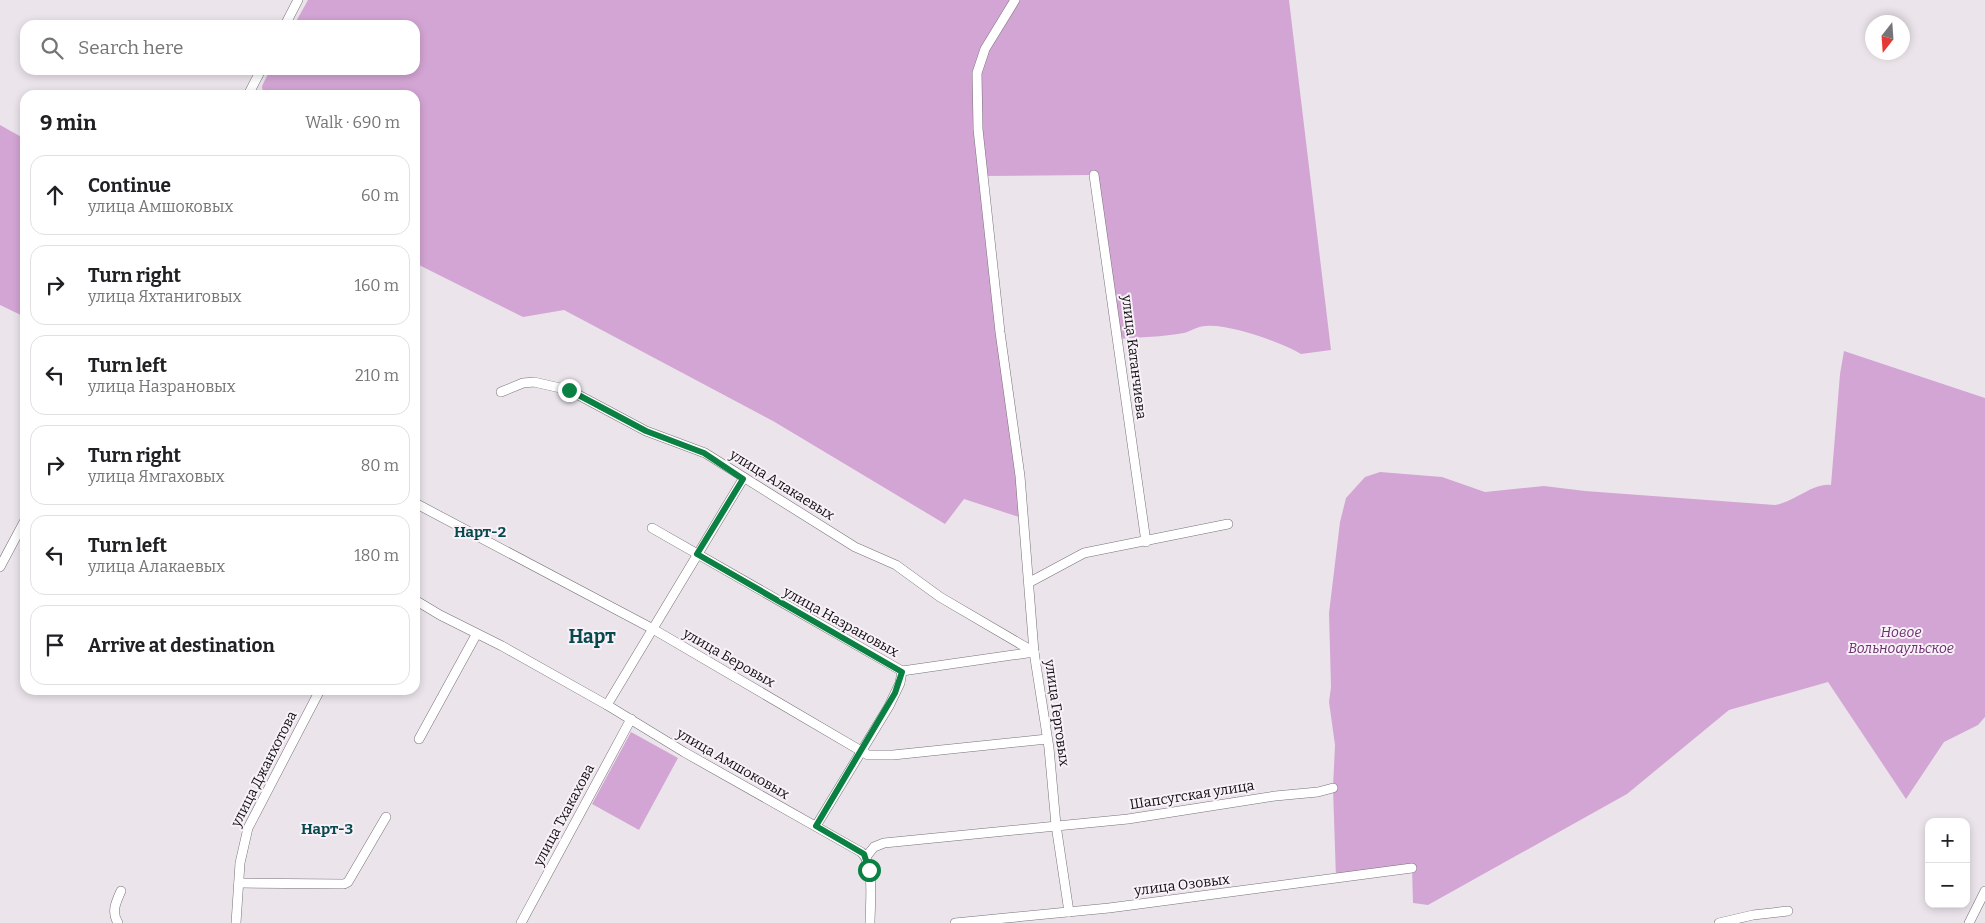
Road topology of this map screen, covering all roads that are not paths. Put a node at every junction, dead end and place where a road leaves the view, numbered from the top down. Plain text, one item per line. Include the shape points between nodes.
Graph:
1 (298, 0) edge
2 (1015, 0) edge
3 (287, 20) edge
4 (258, 75) edge
5 (251, 90) edge
6 (1094, 174) dead end
7 (502, 392) dead end
8 (743, 479) junction
9 (420, 506) edge
10 (1228, 524) dead end
11 (652, 528) dead end
12 (20, 529) edge
13 (1146, 542) junction
14 (697, 554) junction
15 (0, 567) edge
16 (1030, 582) junction
17 (420, 603) edge
18 (653, 629) junction
19 (476, 635) junction
20 (1034, 652) junction
21 (902, 672) junction
22 (317, 695) edge
23 (607, 705) junction
24 (631, 719) junction
25 (419, 739) dead end
26 (1048, 739) junction
27 (861, 752) junction
28 (1333, 788) dead end
29 (386, 817) dead end
30 (1056, 825) junction
31 (816, 826) junction
32 (866, 857) junction
33 (1412, 868) dead end
34 (239, 883) junction
35 (1985, 890) edge
36 (120, 891) dead end
37 (1788, 911) dead end
38 (1069, 912) junction
39 (118, 923) edge
40 (236, 923) edge
41 (521, 923) edge
42 (870, 923) edge
43 (955, 923) edge
44 (1719, 923) edge
45 (1968, 923) edge

1 - 3 street
2 - 16 street, улица Герговых via 985,49 977,73 982,176 1020,476
4 - 5 street
6 - 13 street, улица Катанчиева
7 - 8 street, улица Алакаевых via 534,382 569,390 646,431 704,453
8 - 14 street
8 - 20 street, улица Алакаевых via 855,547 896,565 940,597
9 - 18 street, улица Беровых
10 - 13 street
11 - 14 street, улица Назрановых
12 - 15 street
13 - 16 street via 1084,553
14 - 18 street
14 - 21 street, улица Назрановых
16 - 20 street, улица Герговых
17 - 19 street, улица Амшоковых
18 - 23 street
18 - 27 street, улица Беровых
19 - 23 street, улица Амшоковых via 502,646
19 - 25 street
20 - 21 street, улица Назрановых
20 - 26 street, улица Герговых
21 - 27 street via 895,693
22 - 34 street, улица Джанхотова via 248,828
23 - 24 street, улица Амшоковых
24 - 31 street, улица Амшоковых
24 - 41 street, улица Тхакахова
26 - 27 street, улица Беровых via 893,755 874,756
26 - 30 street, улица Герговых
27 - 31 street
28 - 30 street, Шапсугская улица via 1128,819
29 - 34 street via 344,884
30 - 32 street via 884,844 874,848
30 - 38 street, улица Герговых
31 - 32 street, улица Амшоковых
32 - 42 street
33 - 38 street, улица Озовых
34 - 40 street, улица Джанхотова
35 - 45 street
36 - 39 street via 115,907
37 - 44 street
38 - 43 street, улица Озовых

